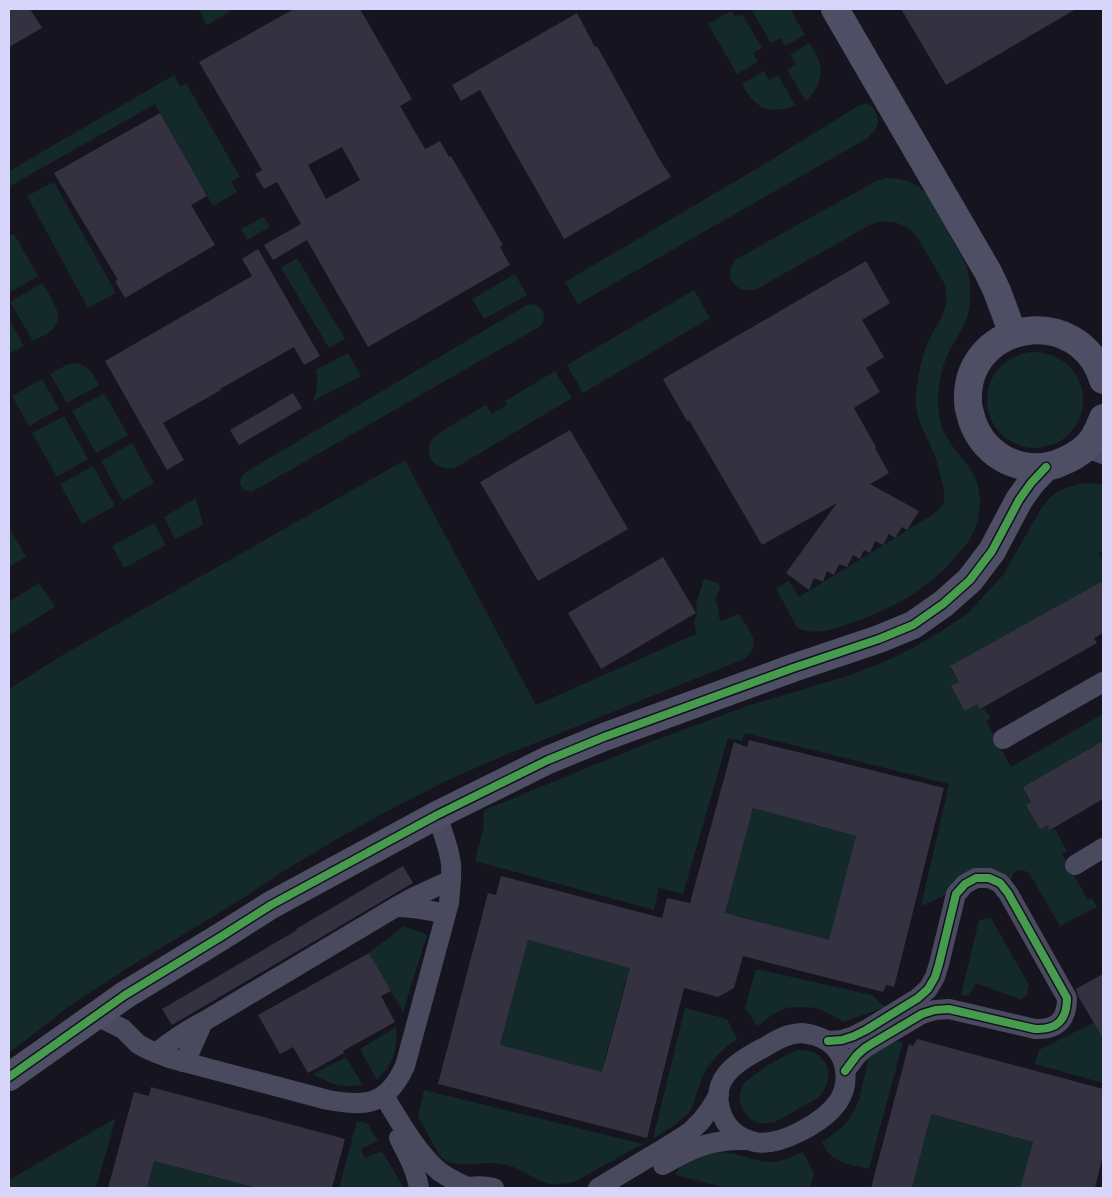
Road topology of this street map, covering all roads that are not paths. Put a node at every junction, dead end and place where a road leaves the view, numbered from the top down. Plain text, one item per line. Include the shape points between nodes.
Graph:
1 (835, 9) edge
2 (1013, 334) junction
3 (1100, 365) edge
4 (1103, 418) edge
5 (1095, 451) edge
6 (1001, 458) junction
7 (1046, 467) junction
8 (1010, 520) junction
9 (1103, 682) edge
10 (1003, 739) dead end
11 (437, 815) junction
12 (1103, 848) edge
13 (1075, 865) dead end
14 (451, 880) junction
15 (396, 907) junction
16 (445, 914) junction
17 (92, 1018) junction
18 (203, 1022) junction
19 (828, 1041) junction
20 (156, 1053) junction
21 (183, 1062) junction
22 (845, 1071) junction
23 (9, 1078) edge
24 (719, 1094) junction
25 (380, 1098) junction
26 (748, 1140) junction
27 (419, 1188) edge
28 (466, 1188) edge
29 (494, 1188) edge
30 (598, 1188) edge
31 (622, 1188) edge

1 - 2 street via 988,272
2 - 3 street via 1028,330 1058,333 1072,339
2 - 6 street via 988,350 970,381 968,403 973,425 984,443
4 - 5 street via 1097,432
5 - 7 street
6 - 7 street via 1023,466
6 - 8 street
7 - 8 street via 1019,500
8 - 11 street via 970,580 913,625 604,737 548,760
9 - 10 street
11 - 14 street via 451,863
11 - 17 street via 271,905
12 - 13 street
14 - 15 street
14 - 16 street
15 - 16 street
15 - 18 street
16 - 25 street via 405,1066 400,1077
17 - 20 street via 113,1024 138,1044
17 - 23 street
18 - 20 street via 186,1030
18 - 21 street
19 - 22 street via 843,1060
19 - 22 street via 842,1040 866,1030 928,989 940,964 956,894 964,884 976,878 989,878 1008,894 1067,998 1063,1018 1045,1030 949,1009 922,1014 865,1048
19 - 24 street via 815,1035 789,1034 736,1063 727,1072
20 - 21 street
21 - 25 street via 344,1103 360,1104
22 - 26 street via 845,1087 839,1100 812,1124 772,1142
24 - 26 street via 725,1122
24 - 30 street via 690,1132
25 - 27 street via 411,1159
25 - 28 street via 429,1162
26 - 31 street via 713,1142 696,1147
28 - 29 street

